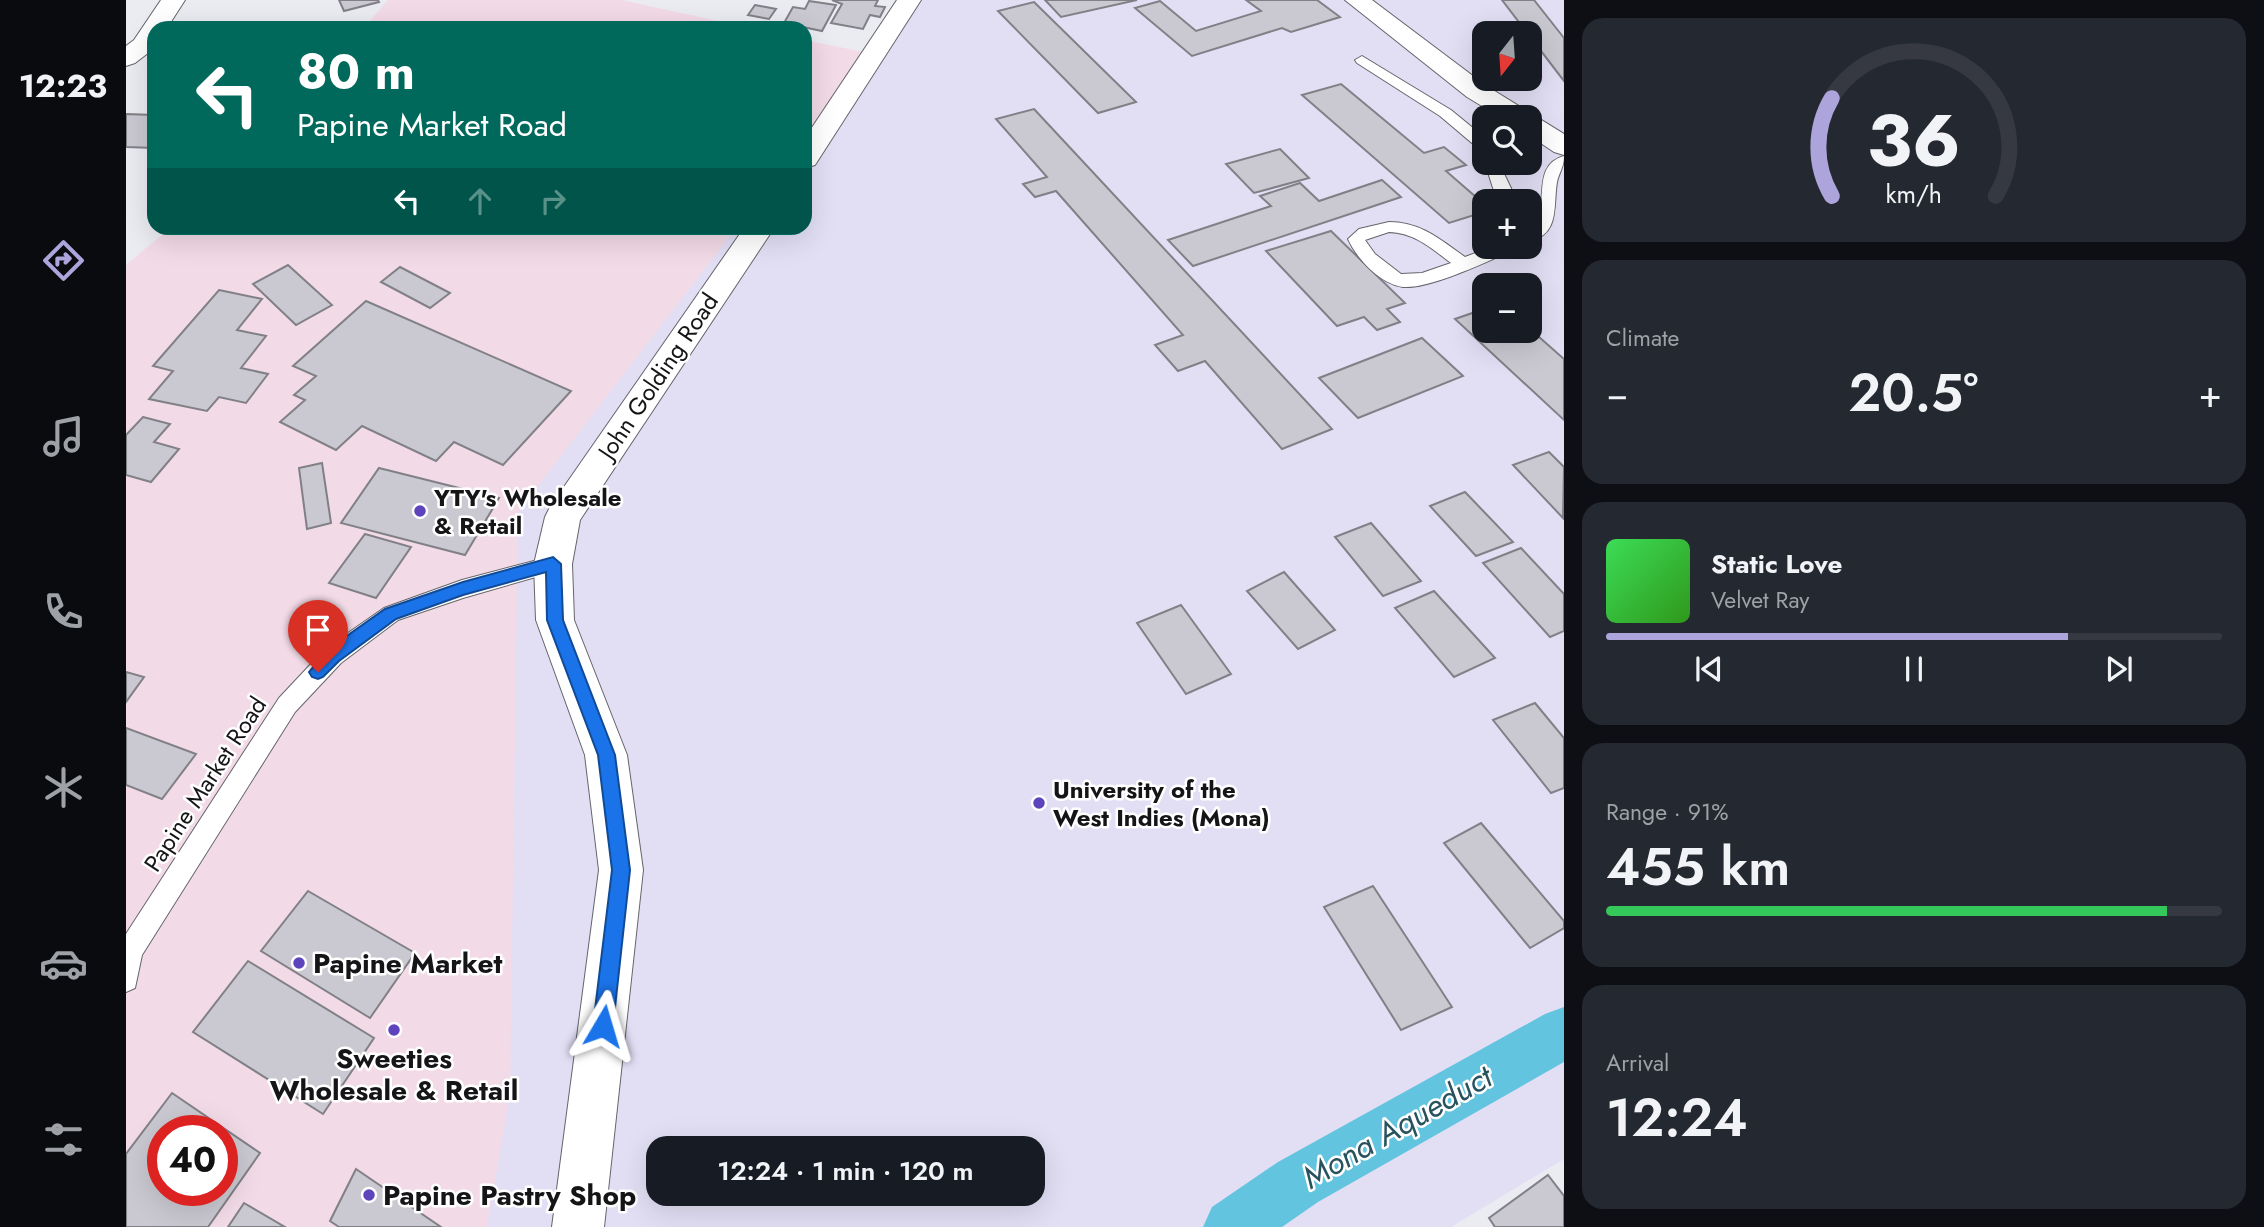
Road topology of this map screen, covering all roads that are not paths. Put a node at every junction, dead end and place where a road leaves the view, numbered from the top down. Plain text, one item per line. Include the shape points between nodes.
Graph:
1 (173, 0) edge
2 (909, 0) edge
3 (1357, 0) edge
4 (159, 21) edge
5 (147, 39) edge
6 (126, 58) edge
7 (1362, 60) dead end
8 (1499, 105) edge
9 (1542, 132) edge
10 (1472, 133) edge
11 (1564, 146) edge
12 (812, 148) edge
13 (1564, 161) edge
14 (1542, 220) edge
15 (754, 235) edge
16 (1475, 259) edge
17 (1462, 264) junction
18 (553, 564) junction
19 (126, 979) edge
20 (578, 1227) edge

1 - 4 street
2 - 12 street
3 - 8 street
5 - 6 street
7 - 10 lane
9 - 11 street
13 - 14 lane via 1550,179 1548,214
15 - 18 street, John Golding Road via 563,517
16 - 17 lane
17 - 17 lane via 1404,281 1372,260 1356,239 1389,226 1411,227
18 - 19 lane, Papine Market Road via 391,614 333,656 287,705 130,951
18 - 20 street, John Golding Road via 555,620 606,755 621,870

